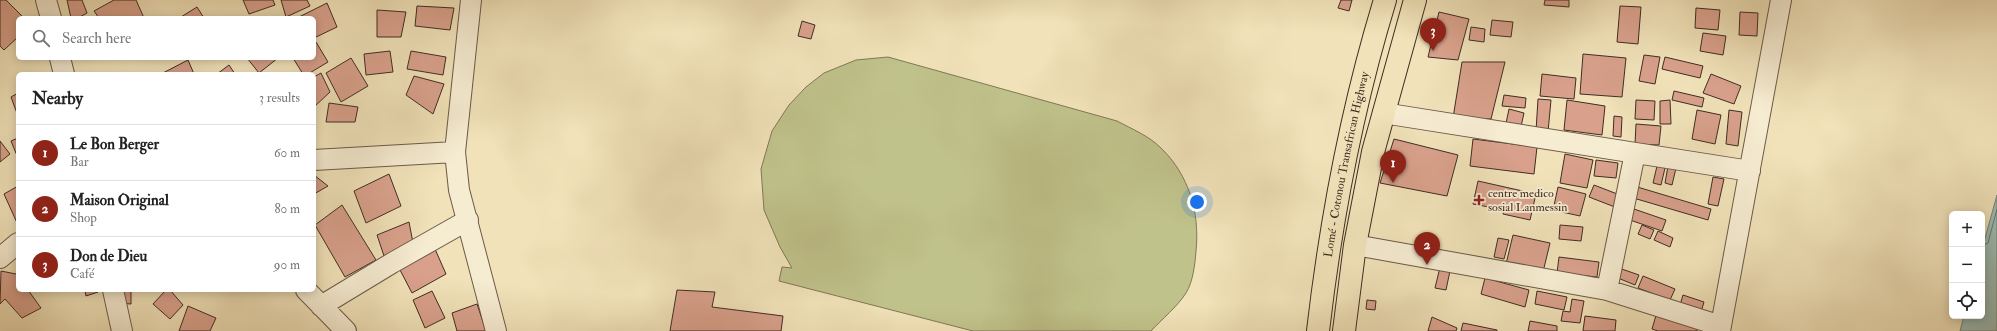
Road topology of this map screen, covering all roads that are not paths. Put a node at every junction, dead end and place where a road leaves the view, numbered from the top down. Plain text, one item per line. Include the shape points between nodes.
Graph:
1 (46, 0) edge
2 (471, 0) edge
3 (1385, 0) edge
4 (1415, 0) edge
5 (1781, 0) edge
6 (50, 16) edge
7 (60, 60) edge
8 (64, 72) edge
9 (1383, 113) junction
10 (455, 152) junction
11 (1635, 153) junction
12 (316, 160) edge
13 (1750, 171) junction
14 (468, 220) junction
15 (16, 245) edge
16 (1355, 245) junction
17 (0, 258) edge
18 (1606, 290) junction
19 (113, 292) edge
20 (308, 292) edge
21 (322, 306) junction
22 (1720, 328) edge
23 (122, 331) edge
24 (346, 331) edge
25 (496, 331) edge
26 (1318, 331) edge
27 (1344, 331) edge

1 - 6 street
2 - 10 street
3 - 26 highway, Lomé - Cotonou Transafrican Highway via 1364,75 1336,202
4 - 9 highway, Lomé - Cotonou Transafrican Highway
5 - 13 street
7 - 8 street
9 - 11 street
9 - 16 highway, Lomé - Cotonou Transafrican Highway
10 - 12 street
10 - 14 street via 459,190
11 - 13 street
11 - 18 street
13 - 22 street
14 - 21 street via 392,262
14 - 25 street
15 - 17 street
16 - 18 street
16 - 27 highway, Lomé - Cotonou Transafrican Highway
18 - 22 street
19 - 23 street
20 - 21 street
21 - 24 street

